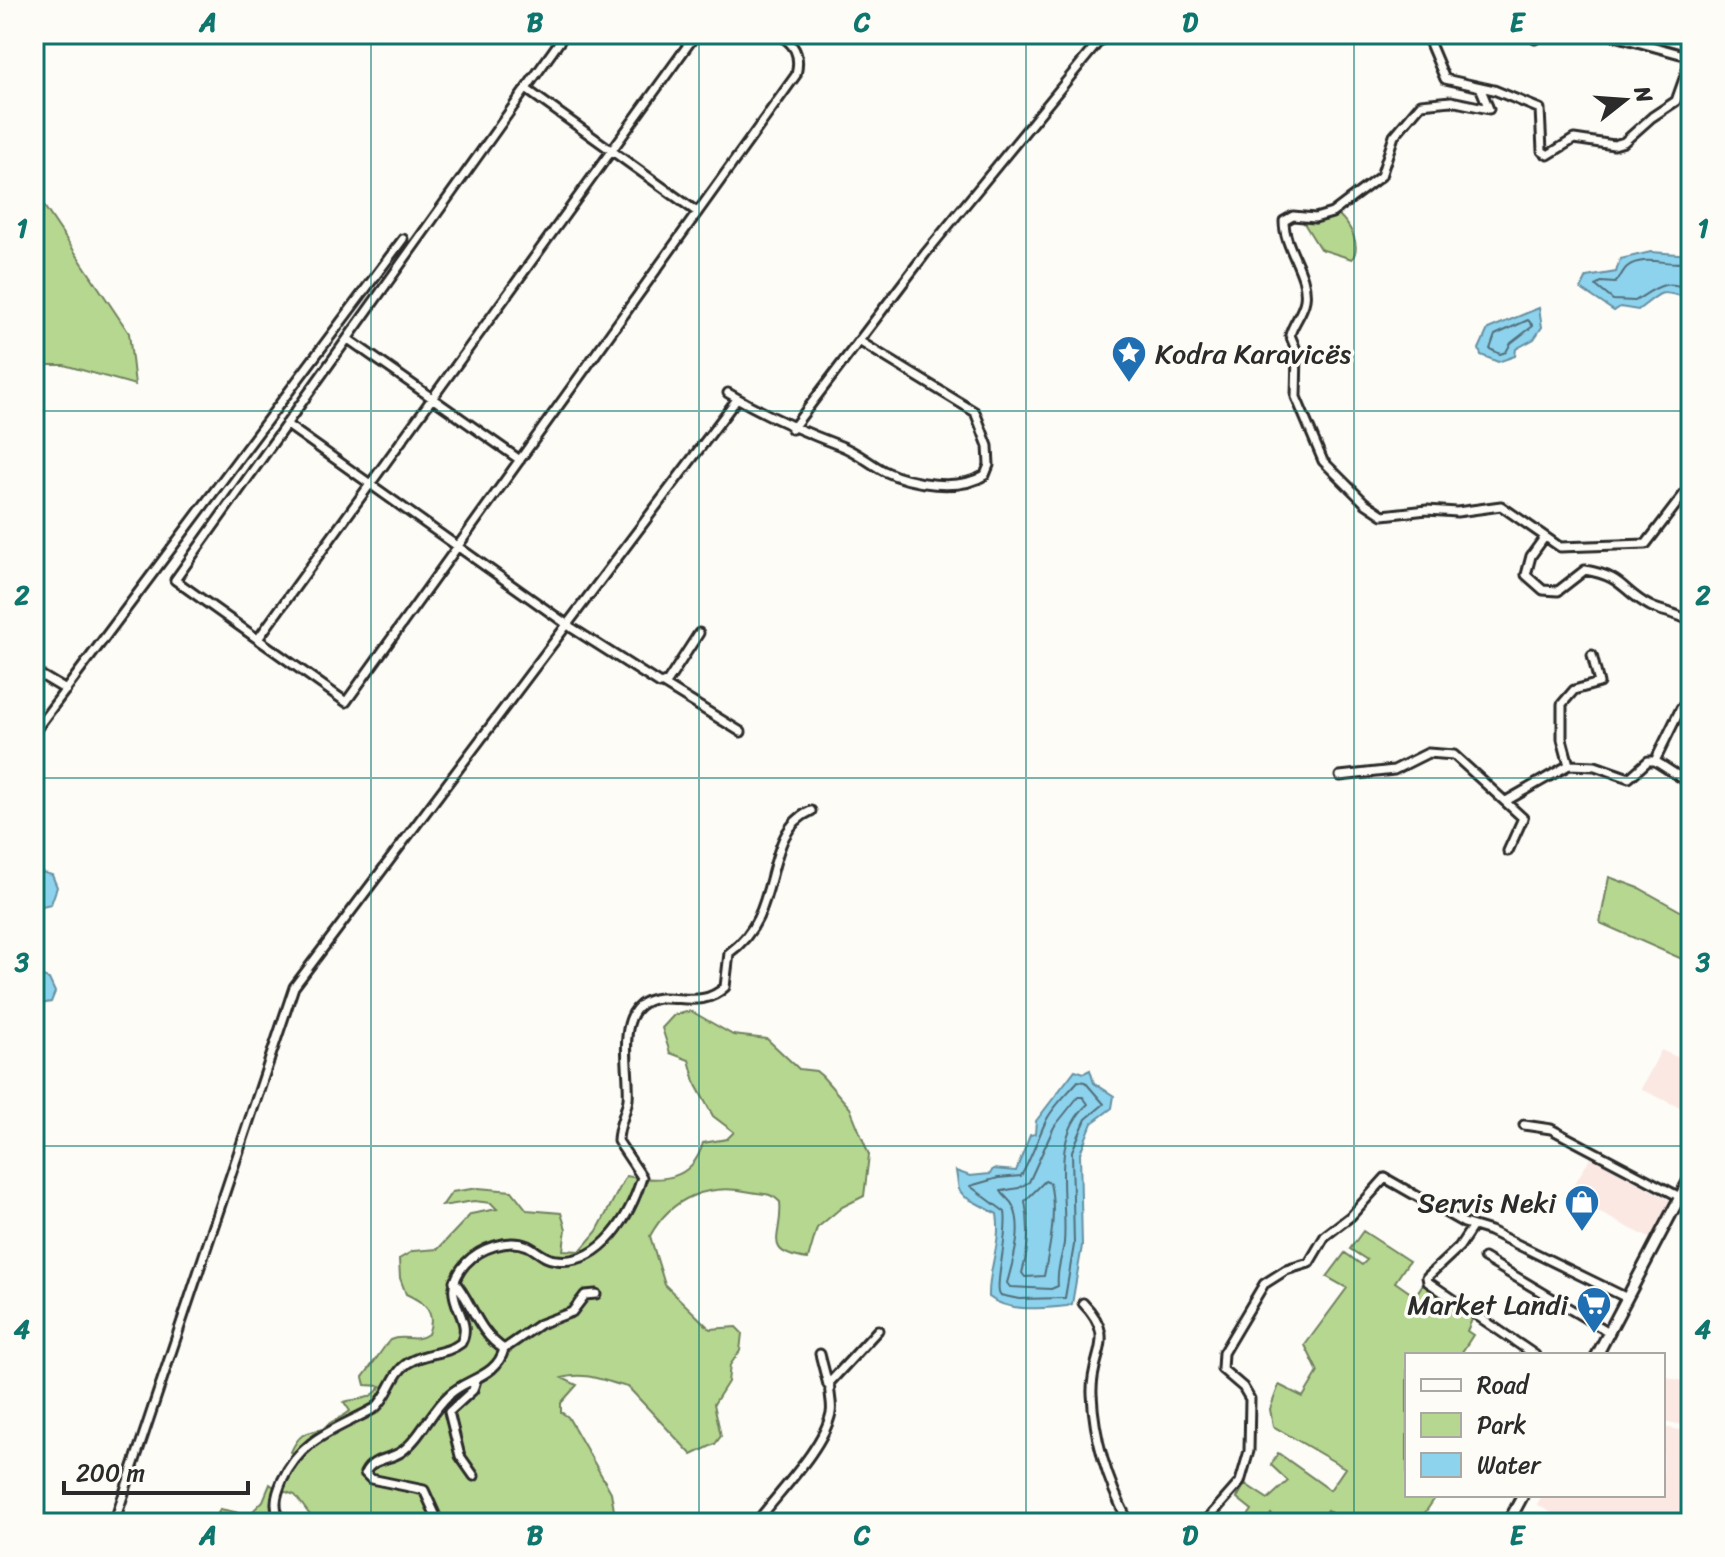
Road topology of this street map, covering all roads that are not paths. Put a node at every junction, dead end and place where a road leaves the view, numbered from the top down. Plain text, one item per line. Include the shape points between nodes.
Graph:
1 (565, 34) edge
2 (696, 34) edge
3 (776, 34) edge
4 (1105, 34) edge
5 (1426, 34) edge
6 (1555, 34) edge
7 (1567, 34) edge
8 (1608, 34) edge
9 (1691, 58) edge
10 (1480, 87) junction
11 (526, 89) junction
12 (612, 151) junction
13 (697, 212) junction
14 (403, 239) dead end
15 (348, 339) junction
16 (859, 341) junction
17 (728, 393) dead end
18 (433, 399) junction
19 (737, 399) junction
20 (286, 424) junction
21 (792, 429) junction
22 (520, 460) junction
23 (371, 485) junction
24 (1691, 485) edge
25 (1544, 538) junction
26 (458, 546) junction
27 (1691, 622) edge
28 (567, 624) junction
29 (699, 633) dead end
30 (258, 639) junction
31 (1592, 655) dead end
32 (34, 671) edge
33 (663, 684) junction
34 (66, 690) junction
35 (1691, 700) edge
36 (34, 732) edge
37 (741, 732) dead end
38 (1655, 761) junction
39 (1569, 765) junction
40 (1340, 776) dead end
41 (1691, 784) edge
42 (1506, 801) junction
43 (811, 811) dead end
44 (1508, 851) dead end
45 (1524, 1125) dead end
46 (1691, 1176) edge
47 (1680, 1197) junction
48 (1473, 1226) junction
49 (1484, 1258) dead end
50 (454, 1281) junction
51 (596, 1294) dead end
52 (1627, 1298) junction
53 (1083, 1303) dead end
54 (878, 1330) dead end
55 (1609, 1332) junction
56 (504, 1349) junction
57 (1532, 1353) edge
58 (1598, 1353) edge
59 (820, 1354) dead end
60 (476, 1380) junction
61 (829, 1387) junction
62 (474, 1476) dead end
63 (1522, 1497) edge
64 (114, 1523) edge
65 (282, 1523) edge
66 (439, 1523) edge
67 (756, 1523) edge
68 (1129, 1523) edge
69 (1204, 1523) edge
70 (1508, 1523) edge

1 - 11 street
2 - 12 street
3 - 13 street via 796,49 796,75
4 - 16 street
5 - 10 street via 1445,79
6 - 7 street
8 - 9 street
9 - 10 street via 1676,101 1624,142 1574,139 1548,155 1540,144 1540,109
10 - 25 street via 1489,109 1451,101 1421,104 1394,136 1381,176 1332,213 1284,221 1305,298 1291,331 1297,352 1296,397 1323,461 1376,512 1501,506
11 - 12 street
11 - 15 street
12 - 13 street
12 - 18 street
13 - 22 street
14 - 34 street
15 - 18 street
15 - 20 street
16 - 21 street
16 - 21 street via 975,412 988,446 985,475 952,486 889,473 841,446
17 - 19 street
18 - 22 street
18 - 23 street
19 - 21 street
19 - 28 street
20 - 23 street
20 - 30 street via 175,580
22 - 26 street
23 - 26 street
23 - 30 street
24 - 25 street via 1640,546 1570,549
25 - 27 street via 1526,575 1543,590 1558,591 1580,571 1592,571 1616,578 1636,598
26 - 28 street
26 - 30 street via 346,702
28 - 33 street
28 - 64 street via 294,987
29 - 33 street
31 - 39 street via 1600,681 1574,690 1562,704
32 - 34 street
33 - 37 street
34 - 36 street
35 - 38 street via 1681,708
38 - 39 street via 1629,778 1595,766
38 - 41 street
39 - 42 street
40 - 42 street via 1394,770 1428,753 1454,755
42 - 44 street via 1523,818
43 - 50 street via 785,831 770,892 750,936 729,953 725,987 704,1000 647,1002 630,1022 628,1098 618,1141 641,1180 603,1246 554,1260 528,1246 503,1244 473,1257
45 - 47 street via 1551,1129
46 - 47 main road
47 - 52 main road
48 - 52 street
48 - 57 street via 1428,1282
48 - 69 street via 1385,1178 1325,1236 1309,1263 1264,1284 1223,1353 1222,1369 1250,1399 1251,1433 1240,1482
49 - 55 street
50 - 56 street via 481,1326
50 - 65 street via 452,1295 464,1326 461,1343 408,1363 375,1408 303,1447 277,1493
51 - 56 street via 585,1295 572,1312 540,1324
52 - 55 main road
53 - 68 street via 1101,1330 1092,1388 1101,1453
54 - 61 street
55 - 58 main road
56 - 60 street via 490,1372
59 - 61 street
60 - 62 street via 473,1390 449,1412 460,1456
60 - 66 street via 438,1405 405,1449 373,1463 365,1473 371,1479 424,1490
61 - 67 street via 827,1423
63 - 70 main road

